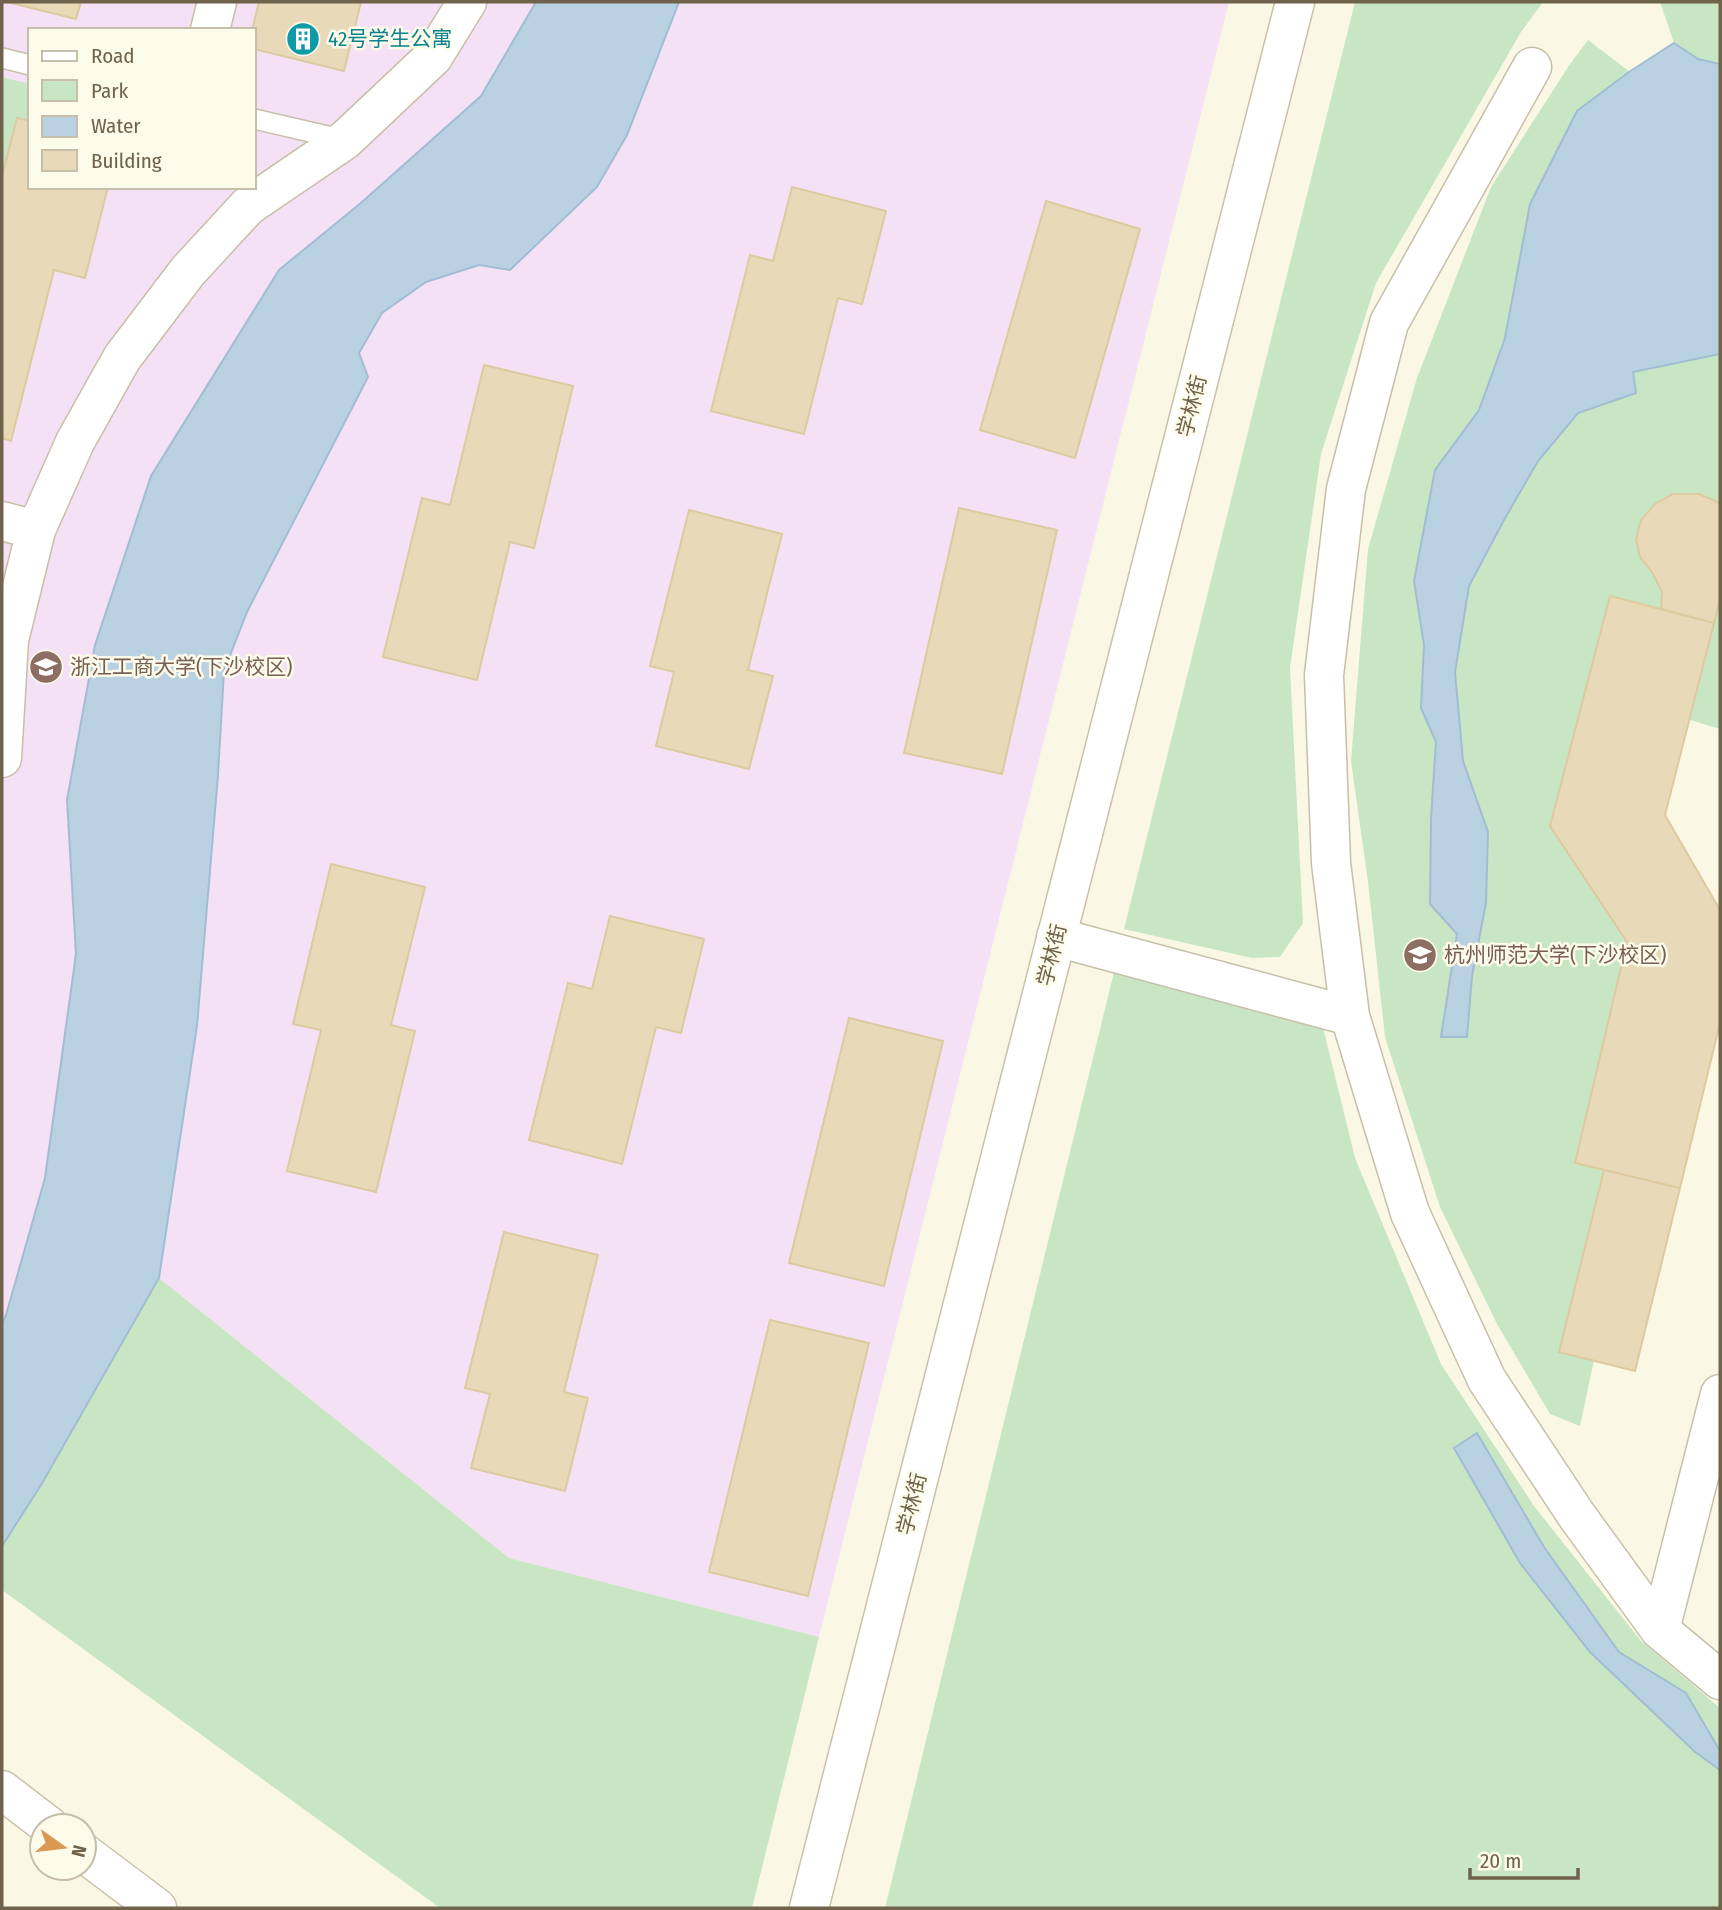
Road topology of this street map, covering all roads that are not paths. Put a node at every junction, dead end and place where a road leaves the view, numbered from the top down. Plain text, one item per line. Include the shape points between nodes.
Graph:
1 (217, 2) edge
2 (467, 2) edge
3 (1295, 2) edge
4 (210, 28) edge
5 (2, 58) edge
6 (28, 64) edge
7 (1532, 67) dead end
8 (256, 119) edge
9 (345, 141) junction
10 (19, 525) edge
11 (2, 758) edge
12 (1056, 937) junction
13 (1350, 1016) junction
14 (1720, 1395) edge
15 (1660, 1630) junction
16 (1720, 1680) edge
17 (2, 1790) edge
18 (31, 1812) edge
19 (98, 1864) edge
20 (157, 1908) edge
21 (809, 1908) edge

1 - 4 street
2 - 9 street via 433,57
3 - 12 street, 学林街
5 - 6 lane
7 - 13 street via 1389,323 1346,489 1324,675 1331,863
8 - 9 lane
9 - 10 street via 248,205 188,271 122,358 75,442
10 - 11 street
12 - 13 street
12 - 21 street, 学林街
13 - 15 street via 1410,1213 1487,1380 1577,1517
14 - 15 street
15 - 16 street
17 - 18 street
19 - 20 street

